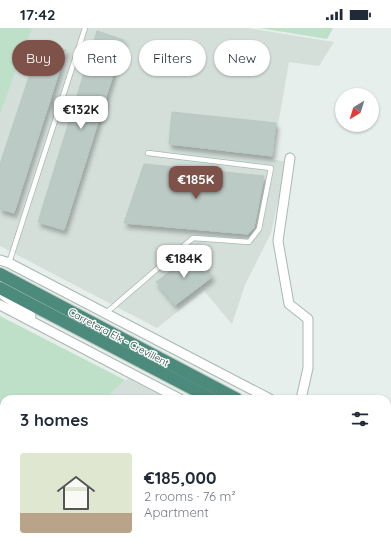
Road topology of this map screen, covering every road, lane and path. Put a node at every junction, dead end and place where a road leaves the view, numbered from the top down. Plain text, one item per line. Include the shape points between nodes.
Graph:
1 (85, 28) edge
2 (148, 153) dead end
3 (290, 158) dead end
4 (0, 259) edge
5 (9, 263) junction
6 (0, 274) edge
7 (0, 288) edge
8 (0, 292) edge
9 (0, 305) edge
10 (106, 313) junction
11 (51, 331) junction
12 (172, 395) edge
13 (204, 395) edge
14 (229, 395) edge
15 (262, 395) edge
16 (302, 395) edge

1 - 5 lane
2 - 10 lane via 271,168 259,229 249,242 194,238
3 - 16 street via 278,241 289,304 308,319 308,368
4 - 5 street
5 - 10 street
6 - 14 highway, Carretera Elx - Crevillent
7 - 13 highway, Carretera Elx - Crevillent
8 - 11 street
9 - 11 street
10 - 15 street
11 - 12 street

